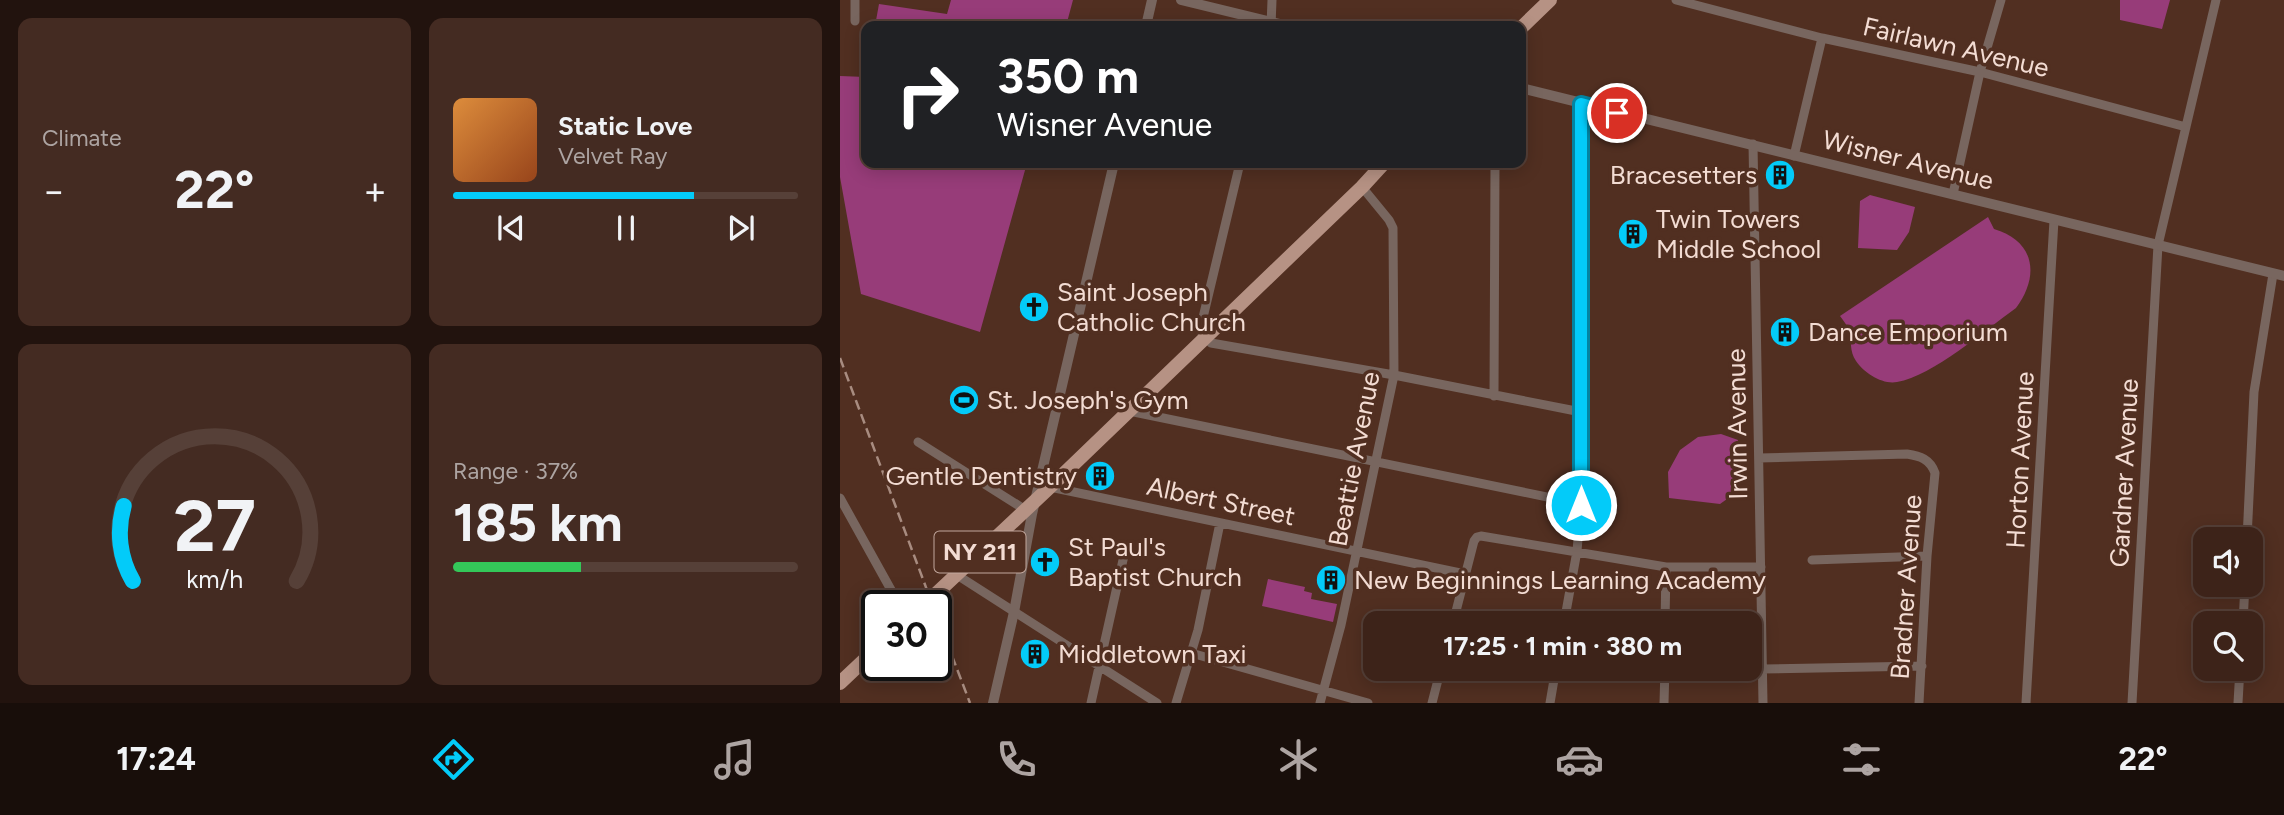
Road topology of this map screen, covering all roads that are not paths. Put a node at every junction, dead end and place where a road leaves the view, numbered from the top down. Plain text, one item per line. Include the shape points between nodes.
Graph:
1 (855, 0) edge
2 (1152, 0) edge
3 (1181, 0) edge
4 (1272, 0) edge
5 (1550, 0) edge
6 (1676, 0) edge
7 (2001, 0) edge
8 (2216, 0) edge
9 (855, 21) dead end
10 (1147, 21) edge
11 (1261, 21) edge
12 (1272, 21) edge
13 (1526, 22) edge
14 (1822, 38) junction
15 (1980, 72) junction
16 (1526, 89) edge
17 (1581, 104) junction
18 (2186, 127) junction
19 (1753, 145) junction
20 (1794, 156) junction
21 (1113, 168) edge
22 (1239, 168) edge
23 (1379, 168) edge
24 (1495, 168) edge
25 (1362, 187) junction
26 (1953, 194) junction
27 (2054, 219) junction
28 (2158, 245) junction
29 (2278, 275) edge
30 (1206, 338) junction
31 (1394, 375) junction
32 (1494, 396) junction
33 (1129, 411) junction
34 (1581, 412) junction
35 (918, 442) dead end
36 (1759, 458) junction
37 (1375, 460) junction
38 (1050, 487) junction
39 (840, 498) edge
40 (1036, 499) junction
41 (1581, 505) junction
42 (1024, 509) junction
43 (1220, 523) junction
44 (2248, 527) edge
45 (1125, 551) dead end
46 (1357, 551) junction
47 (1577, 551) junction
48 (1927, 556) junction
49 (1812, 560) dead end
50 (1666, 567) junction
51 (1760, 567) junction
52 (1465, 574) junction
53 (957, 575) junction
54 (891, 590) edge
55 (941, 590) edge
56 (1456, 611) edge
57 (1566, 611) edge
58 (1665, 611) edge
59 (1761, 611) edge
60 (1014, 612) junction
61 (1191, 653) junction
62 (861, 663) edge
63 (1098, 666) junction
64 (1922, 666) junction
65 (1762, 669) joint
66 (1438, 681) edge
67 (1554, 681) edge
68 (1665, 681) edge
69 (2239, 681) edge
70 (840, 683) edge
71 (1324, 690) junction
72 (993, 703) edge
73 (1091, 703) edge
74 (1157, 703) edge
75 (1176, 703) edge
76 (1320, 703) edge
77 (1368, 703) edge
78 (1432, 703) edge
79 (1550, 703) edge
80 (1664, 703) edge
81 (1763, 703) edge
82 (1919, 703) edge
83 (2026, 703) edge
84 (2132, 703) edge
85 (2238, 703) edge

1 - 9 street
2 - 10 street
3 - 11 street
4 - 12 street
5 - 13 main road
6 - 14 street, Fairlawn Avenue
7 - 15 street
8 - 18 street, Gardner Avenue
14 - 15 street, Fairlawn Avenue
14 - 20 street
15 - 18 street, Fairlawn Avenue
15 - 26 street
16 - 17 street, Wisner Avenue
17 - 19 street, Wisner Avenue
17 - 34 street
18 - 28 street, Gardner Avenue
19 - 20 street, Wisner Avenue
19 - 36 street, Irwin Avenue
20 - 26 street, Wisner Avenue
21 - 40 street
22 - 30 street via 1200,330
23 - 25 main road, NY 211
24 - 32 street
25 - 30 main road, NY 211
25 - 31 street, Beattie Avenue via 1393,228
26 - 27 street, Wisner Avenue
27 - 28 street, Wisner Avenue
27 - 83 street, Horton Avenue
28 - 29 street, Wisner Avenue
28 - 84 street, Gardner Avenue
29 - 44 street via 2254,392
30 - 31 street
30 - 33 main road, NY 211
31 - 32 street
31 - 37 street, Beattie Avenue
32 - 34 street
33 - 37 street
33 - 38 main road, NY 211
34 - 41 street
35 - 42 street
36 - 48 street, Bradner Avenue via 1906,454 1929,461 1935,473
36 - 51 street, Irwin Avenue
37 - 41 street
37 - 46 street, Beattie Avenue
38 - 40 main road, NY 211
38 - 43 street, Albert Street
39 - 54 street
40 - 42 main road, NY 211
40 - 60 street
41 - 47 street
42 - 53 main road, NY 211
43 - 46 street, Albert Street
43 - 61 street
45 - 63 street
46 - 52 street, Albert Street
46 - 71 street, Beattie Avenue
47 - 50 street
47 - 52 street via 1477,537
47 - 57 street
48 - 49 street
48 - 64 street, Bradner Avenue
50 - 51 street
50 - 58 street
51 - 59 street, Irwin Avenue
52 - 56 street
53 - 55 main road, NY 211
53 - 60 street
60 - 63 street
60 - 72 street
61 - 71 street
61 - 75 street
62 - 70 main road
63 - 73 street
63 - 74 street
64 - 65 street
64 - 82 street, Bradner Avenue
65 - 81 street, Irwin Avenue
66 - 78 street
67 - 79 street
68 - 80 street
69 - 85 street
71 - 76 street, Beattie Avenue
71 - 77 street

